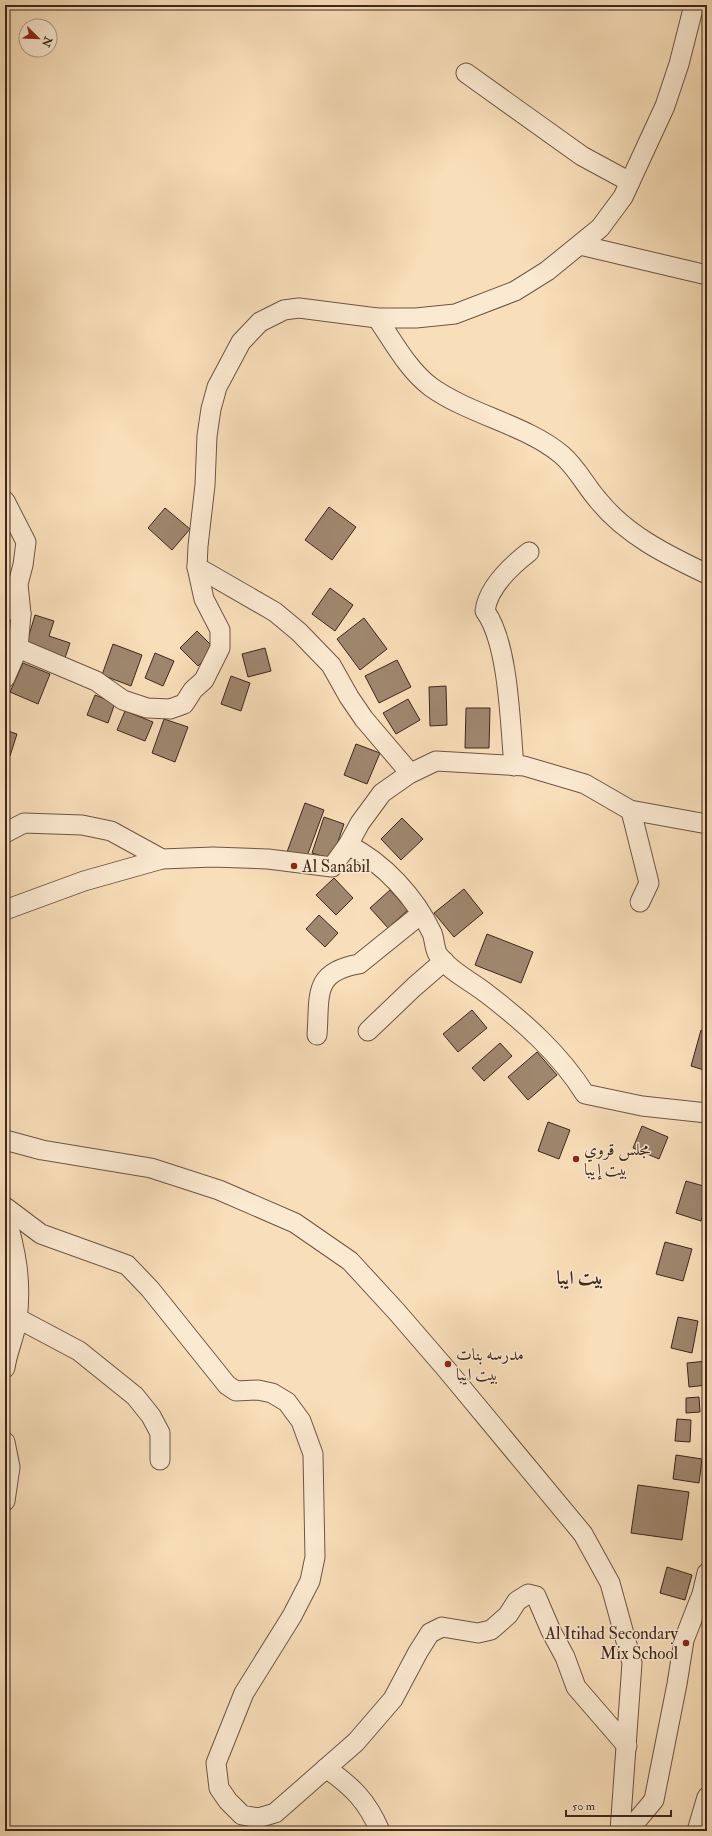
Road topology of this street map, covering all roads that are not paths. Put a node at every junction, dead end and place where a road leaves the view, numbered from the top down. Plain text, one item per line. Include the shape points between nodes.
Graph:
1 (694, 5) edge
2 (466, 72) dead end
3 (630, 182) junction
4 (580, 245) junction
5 (707, 275) edge
6 (377, 318) junction
7 (5, 502) edge
8 (529, 552) dead end
9 (197, 567) junction
10 (707, 574) edge
11 (13, 610) edge
12 (18, 648) junction
13 (5, 678) edge
14 (514, 766) junction
15 (410, 773) junction
16 (631, 810) junction
17 (707, 824) edge
18 (5, 833) edge
19 (348, 845) junction
20 (162, 859) junction
21 (640, 902) dead end
22 (5, 910) edge
23 (421, 914) junction
24 (444, 961) junction
25 (368, 1031) dead end
26 (317, 1036) dead end
27 (707, 1113) edge
28 (5, 1140) edge
29 (5, 1207) edge
30 (5, 1214) edge
31 (17, 1318) junction
32 (5, 1368) edge
33 (5, 1442) edge
34 (160, 1460) dead end
35 (5, 1501) edge
36 (707, 1573) edge
37 (626, 1746) junction
38 (326, 1768) junction
39 (707, 1797) edge
40 (380, 1831) edge
41 (620, 1831) edge
42 (628, 1831) edge
43 (697, 1831) edge

1 - 3 street via 665,106
2 - 3 street via 582,156
3 - 4 street via 623,197 600,228
4 - 5 street
4 - 6 street via 547,271 515,291 486,303 455,314
6 - 9 street via 299,308 284,310 260,322 241,342 217,387 211,409
6 - 10 street via 415,372 431,386 480,413 540,440 562,455 580,474 598,500 627,528 650,546
7 - 11 street via 26,542
8 - 14 street via 511,565 487,601 485,611 493,622 501,650
9 - 12 street via 204,599 220,630 220,648 204,680 193,690 184,704 170,709 147,708 124,700 96,681
9 - 15 street via 275,612 299,632 331,665 364,719
11 - 12 street
12 - 13 street
14 - 15 street via 436,761
14 - 16 street via 524,766 585,784
15 - 19 street via 382,793 360,822
16 - 17 street
16 - 21 street via 649,882
18 - 20 street via 24,823 82,825 111,831
19 - 20 street via 332,867 213,857
19 - 23 street via 382,867 411,898
20 - 22 street via 84,881
23 - 24 street via 433,934 437,955
23 - 26 street via 359,964 332,972 322,984
24 - 25 street
24 - 27 street via 512,1013 557,1056 585,1094 642,1106
28 - 37 street via 42,1150 151,1168 219,1190 295,1223 350,1261 447,1370 583,1534 610,1583 632,1663
29 - 38 street via 41,1234 127,1265 150,1289 227,1384 236,1391 258,1390 272,1393 287,1402 301,1421 313,1454 315,1557 310,1581 292,1616 244,1692 216,1764 219,1788 228,1801 242,1815 258,1818 275,1813
30 - 31 street via 16,1251 20,1293
31 - 32 street
31 - 34 street via 79,1351 135,1396 152,1416 160,1433
33 - 35 street via 10,1467
36 - 42 street via 702,1594 684,1640 654,1800
37 - 38 street via 576,1687 565,1656 536,1596 528,1594 517,1601 508,1615 491,1630 478,1632 442,1627 430,1633 392,1699 356,1742
37 - 41 street
38 - 40 street via 349,1785 366,1805
39 - 43 street

